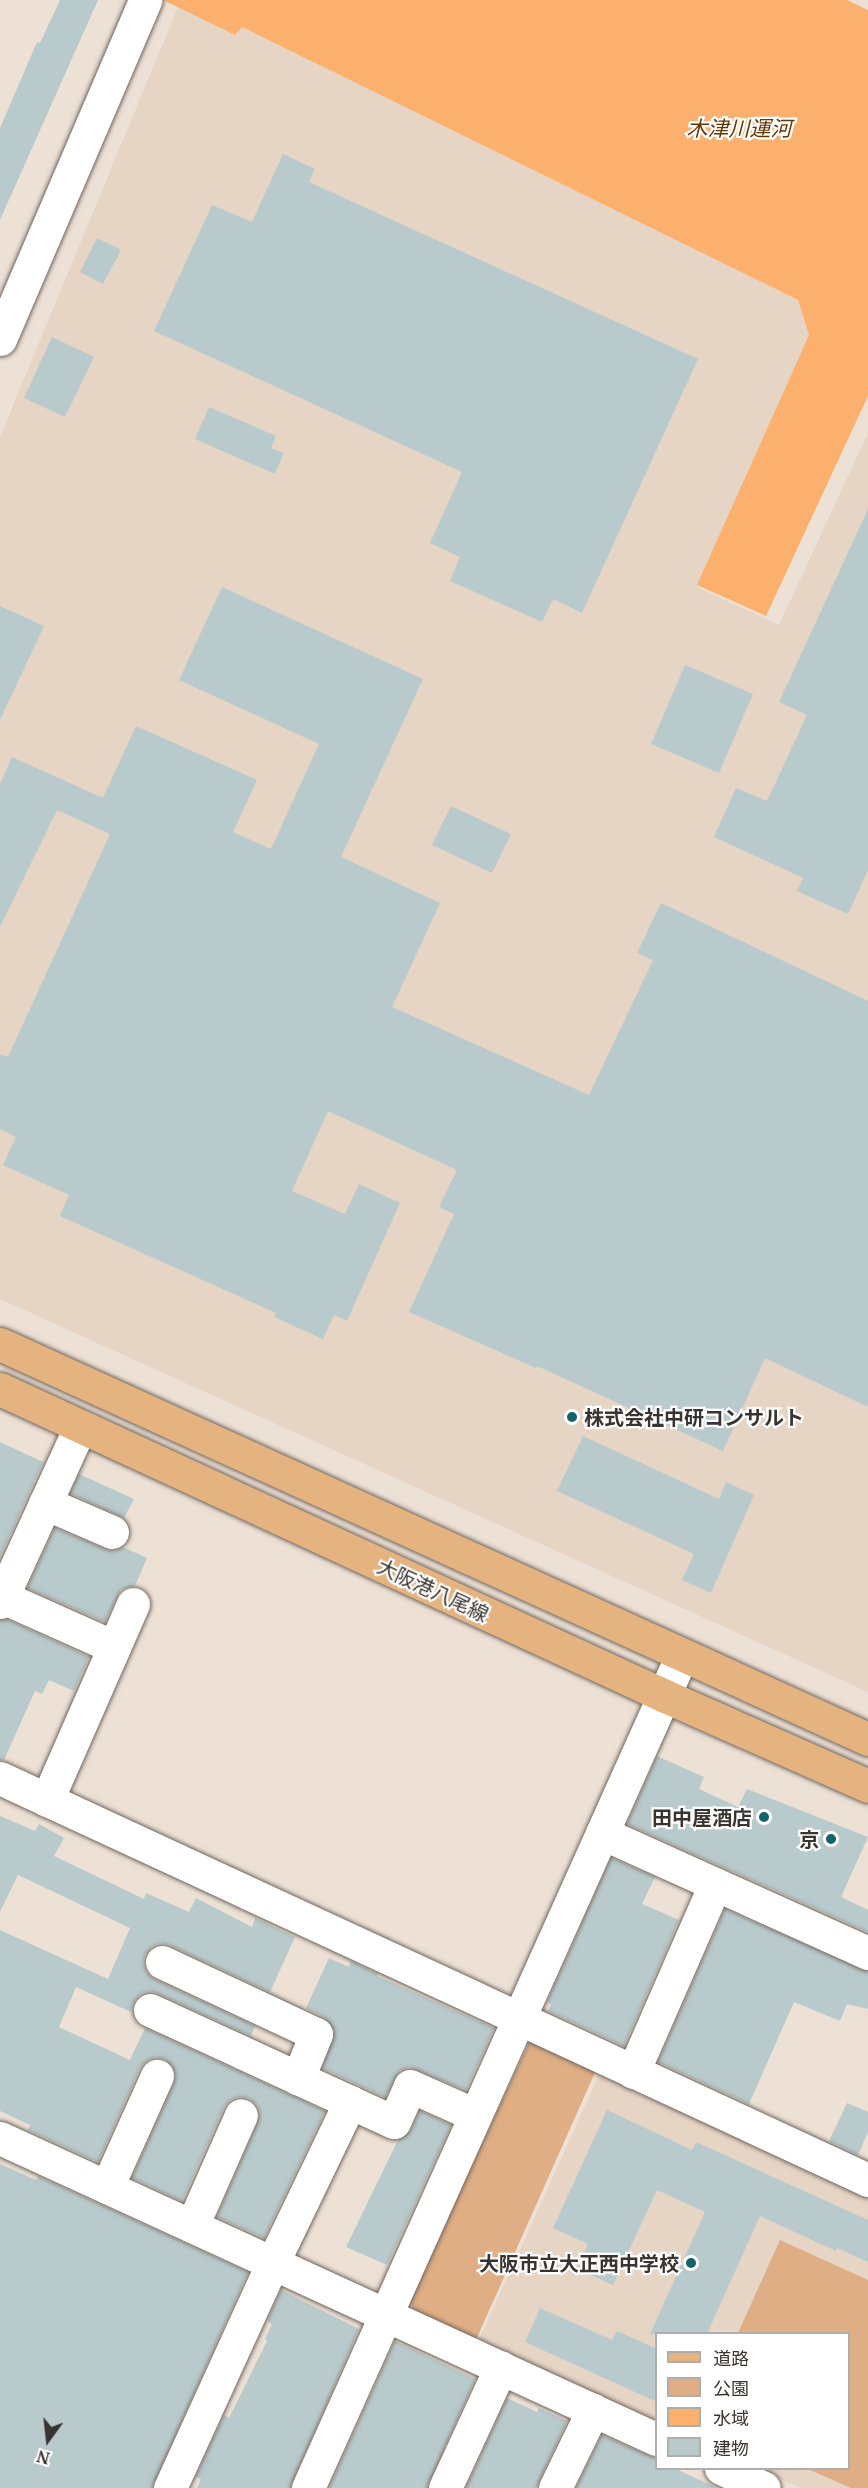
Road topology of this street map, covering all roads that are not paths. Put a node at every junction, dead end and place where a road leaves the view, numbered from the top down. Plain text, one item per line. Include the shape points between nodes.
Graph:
1 (145, 0) edge
2 (8, 297) edge
3 (0, 339) edge
4 (0, 1344) edge
5 (0, 1389) edge
6 (80, 1427) junction
7 (45, 1503) junction
8 (112, 1532) dead end
9 (1, 1598) edge
10 (133, 1604) dead end
11 (114, 1647) junction
12 (682, 1655) junction
13 (665, 1696) junction
14 (868, 1739) edge
15 (0, 1778) edge
16 (868, 1786) edge
17 (47, 1800) junction
18 (602, 1833) junction
19 (715, 1884) junction
20 (868, 1953) edge
21 (162, 1962) dead end
22 (150, 2010) dead end
23 (517, 2018) junction
24 (633, 2072) junction
25 (157, 2076) dead end
26 (298, 2078) junction
27 (350, 2102) junction
28 (241, 2115) dead end
29 (475, 2115) junction
30 (0, 2138) edge
31 (868, 2180) edge
32 (107, 2187) junction
33 (192, 2226) junction
34 (273, 2262) junction
35 (386, 2316) junction
36 (501, 2367) junction
37 (593, 2410) junction
38 (655, 2438) edge
39 (725, 2476) edge
40 (170, 2488) edge
41 (308, 2488) edge
42 (445, 2488) edge
43 (555, 2488) edge
44 (764, 2488) edge

1 - 2 street
2 - 3 street
4 - 12 main road
5 - 6 main road, 大阪港八尾線
6 - 7 street
6 - 13 main road, 大阪港八尾線
7 - 8 street
7 - 9 street
9 - 11 street
10 - 11 street
11 - 17 street
12 - 13 street
12 - 14 main road
13 - 16 main road, 大阪港八尾線
13 - 18 street
15 - 17 street
17 - 23 street
18 - 19 street
18 - 23 street
19 - 20 street
19 - 24 street
21 - 26 street via 316,2034
22 - 26 street
23 - 24 street
23 - 29 street
24 - 31 street
25 - 32 street
26 - 27 street
27 - 29 street via 394,2122 410,2086
27 - 34 street
28 - 33 street
29 - 35 street
30 - 32 street
32 - 33 street
33 - 34 street
34 - 35 street
34 - 40 street
35 - 36 street
35 - 41 street
36 - 37 street
36 - 42 street
37 - 38 street
37 - 43 street
39 - 44 street

